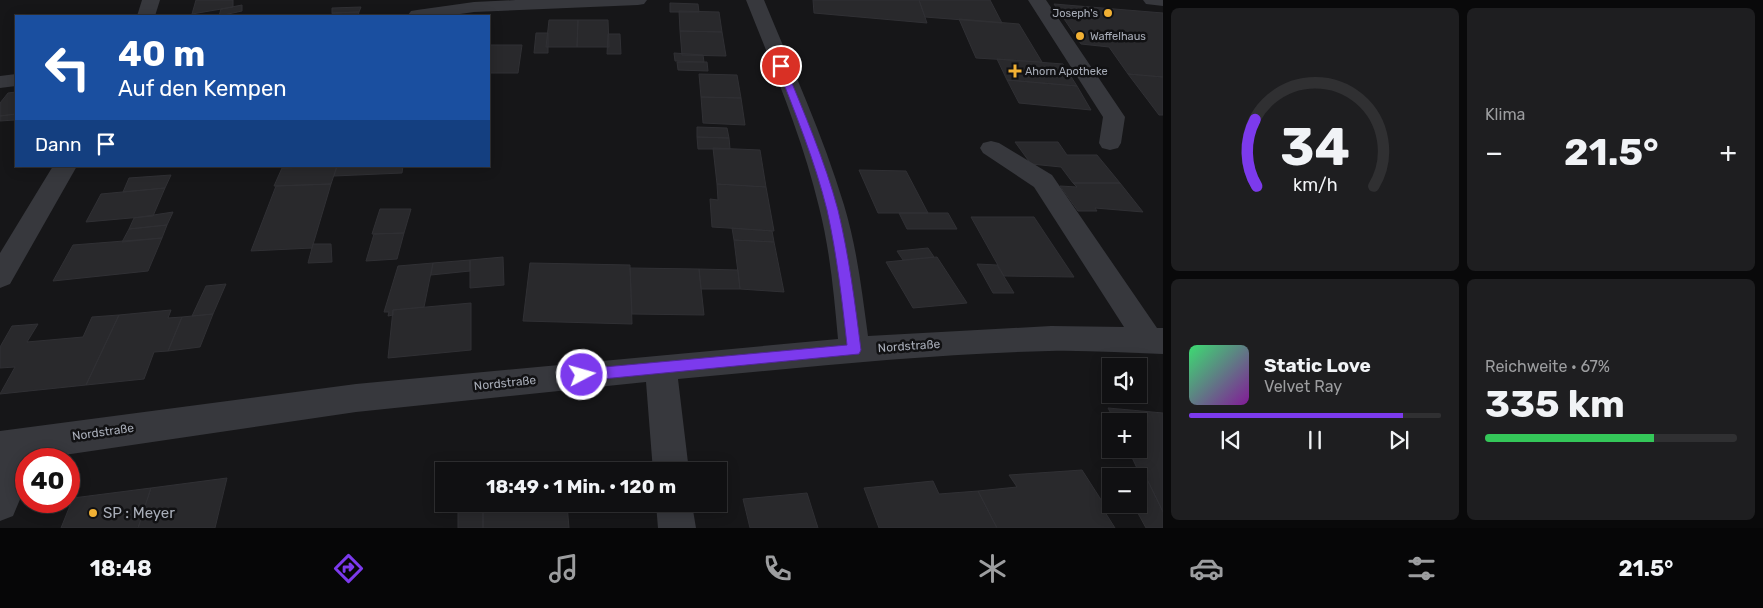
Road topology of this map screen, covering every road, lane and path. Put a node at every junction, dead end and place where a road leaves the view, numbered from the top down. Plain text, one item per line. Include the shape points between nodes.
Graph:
1 (151, 0) edge
2 (638, 0) edge
3 (755, 0) edge
4 (1037, 0) edge
5 (1152, 0) edge
6 (1163, 1) edge
7 (146, 15) edge
8 (423, 15) edge
9 (15, 80) edge
10 (0, 82) edge
11 (1110, 143) dead end
12 (991, 148) dead end
13 (64, 167) edge
14 (0, 277) edge
15 (1156, 340) edge
16 (854, 350) junction
17 (661, 367) junction
18 (13, 445) edge
19 (670, 462) edge
20 (0, 503) edge
21 (675, 512) edge
22 (677, 528) edge

1 - 7 street
2 - 8 street via 474,7
3 - 16 street via 832,208 845,270
4 - 11 street via 1114,117
5 - 6 street
9 - 10 street
12 - 15 street via 1043,181
13 - 14 street
15 - 16 street, Nordstraße via 1024,339
16 - 17 street, Nordstraße
17 - 18 street, Nordstraße via 356,398
17 - 19 street
18 - 20 street
21 - 22 street

